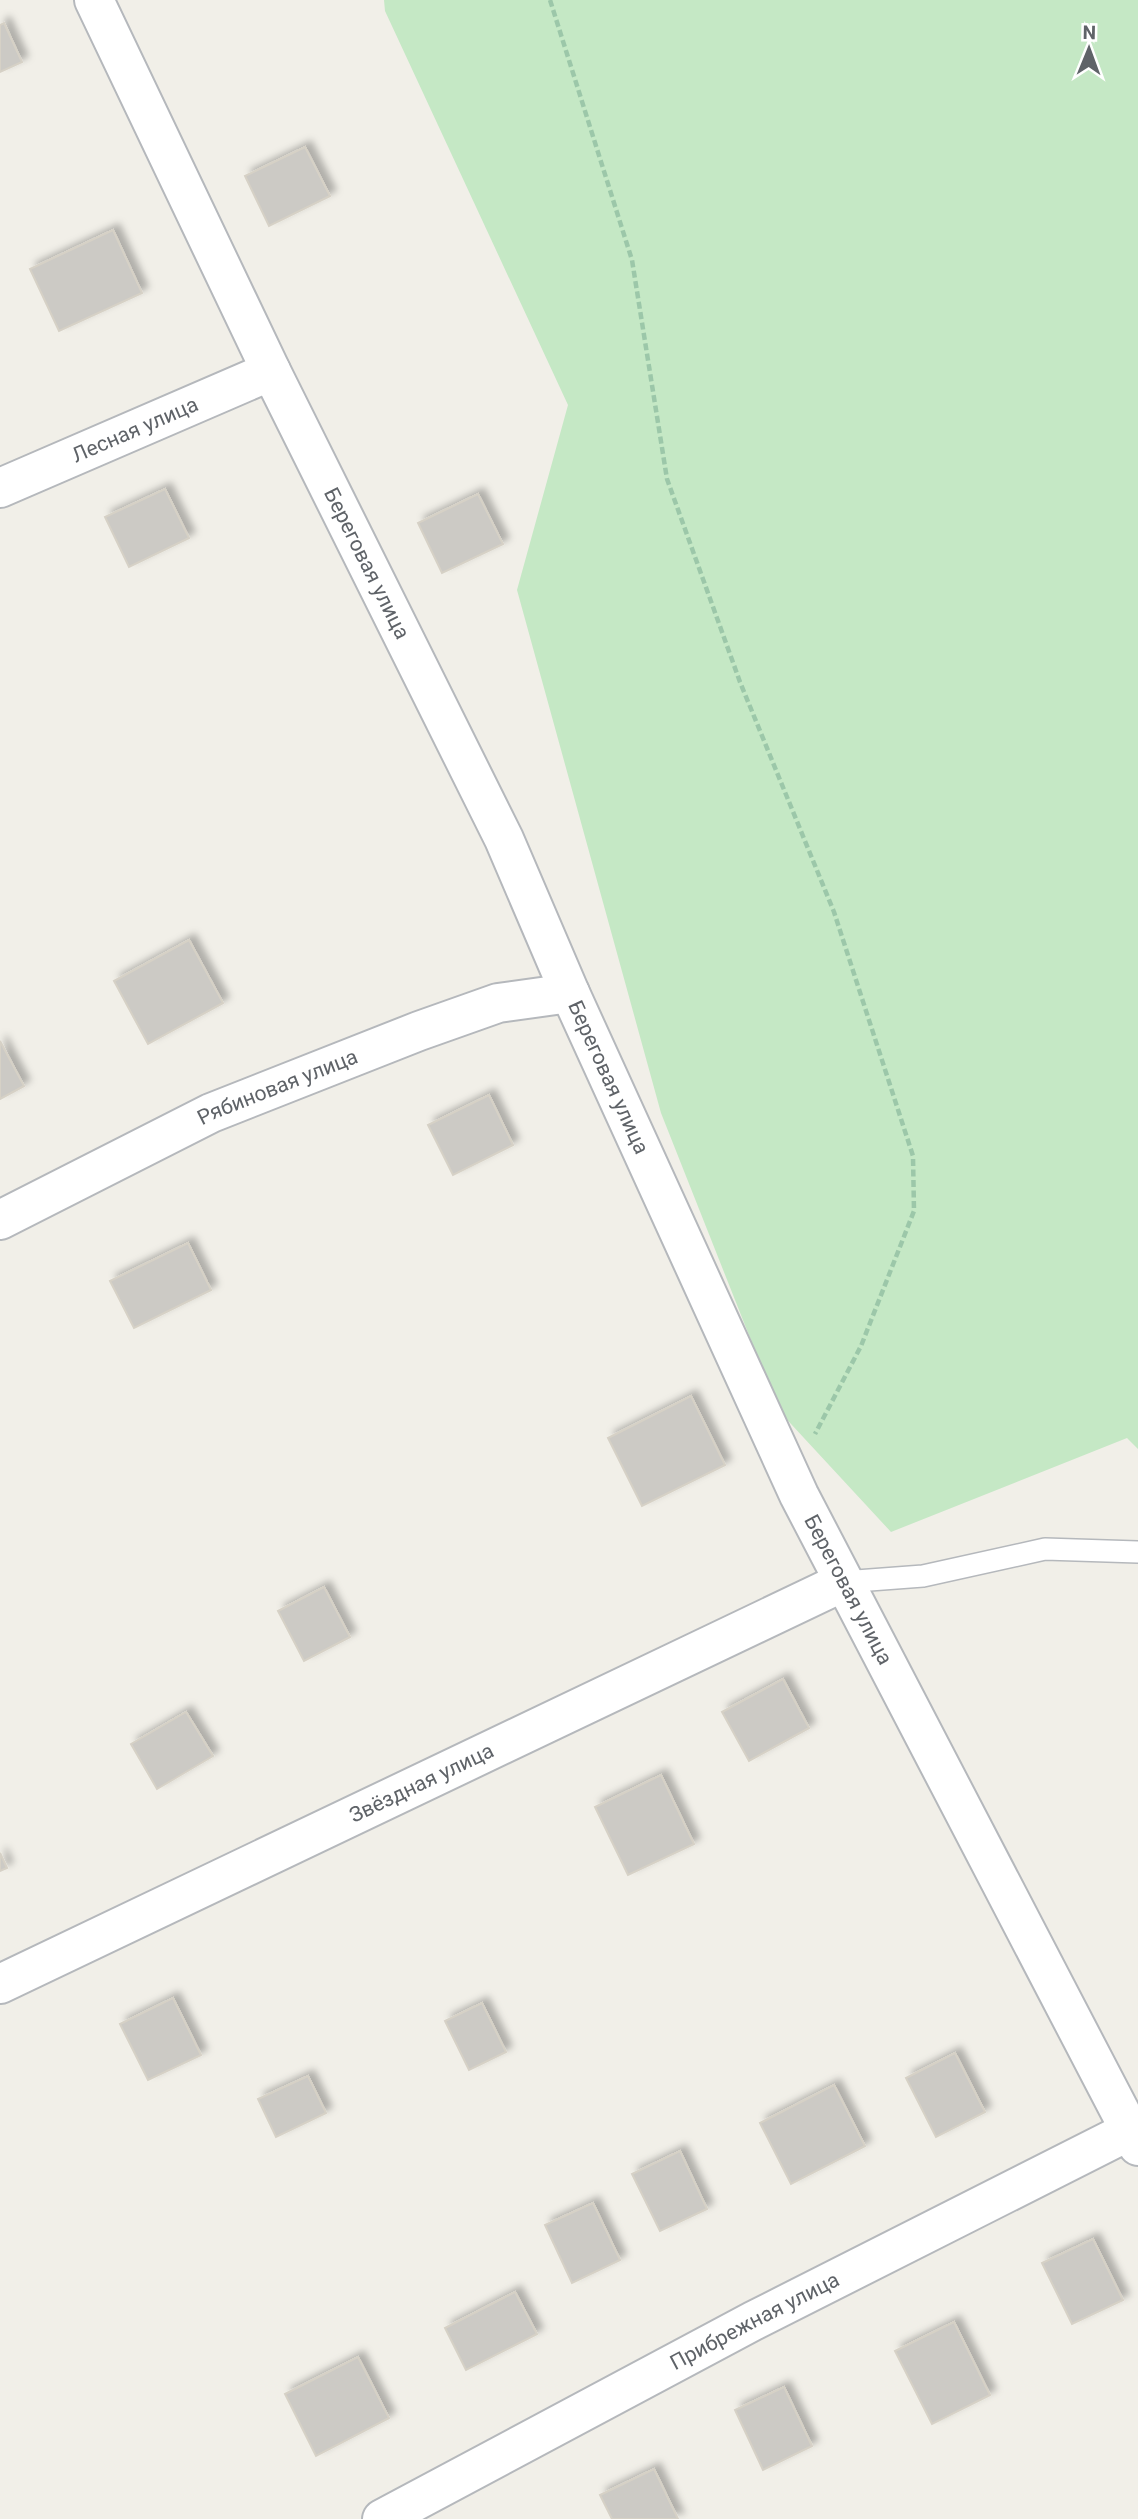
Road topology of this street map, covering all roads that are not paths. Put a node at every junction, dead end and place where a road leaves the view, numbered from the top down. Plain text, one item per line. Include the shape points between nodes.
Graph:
1 (94, 0) edge
2 (271, 371) junction
3 (0, 488) edge
4 (570, 993) junction
5 (0, 1220) edge
6 (1138, 1552) edge
7 (842, 1582) junction
8 (0, 1984) edge
9 (1134, 2138) edge
10 (382, 2519) edge

1 - 2 street, Береговая улица
2 - 3 street, Лесная улица
2 - 4 street, Береговая улица via 504,839
4 - 5 street, Рябиновая улица via 498,1003 211,1112
4 - 7 street, Береговая улица
6 - 7 lane via 1045,1549 923,1576
7 - 8 street, Звёздная улица
7 - 9 street, Береговая улица
9 - 10 street, Прибрежная улица via 753,2321

